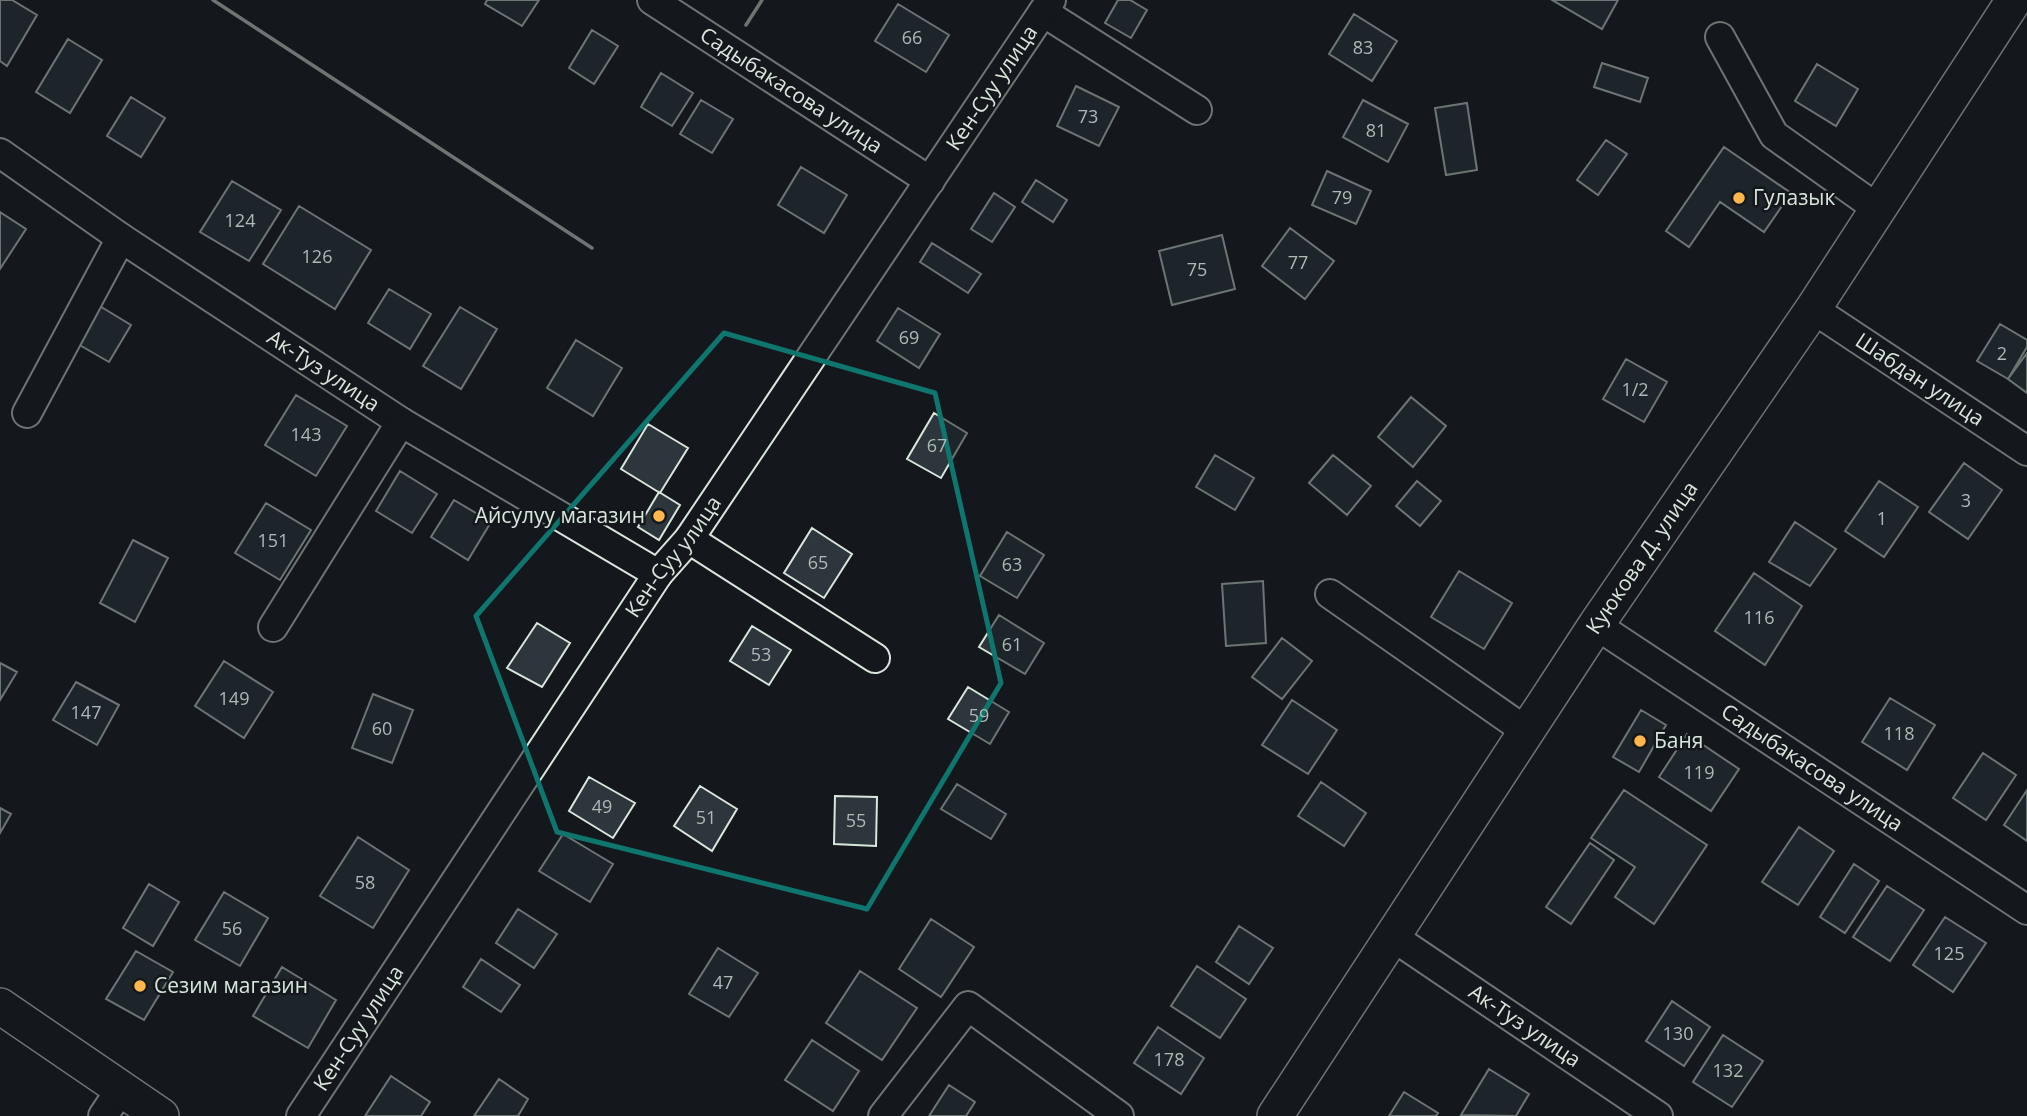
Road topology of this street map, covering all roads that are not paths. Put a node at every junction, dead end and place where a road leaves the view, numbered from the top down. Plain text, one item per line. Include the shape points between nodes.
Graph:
1 (652, 0) edge
2 (1047, 6) edge
3 (2017, 7) edge
4 (1720, 37) dead end
5 (1197, 110) dead end
6 (0, 153) edge
7 (930, 181) junction
8 (1878, 209) junction
9 (121, 238) junction
10 (1813, 309) junction
11 (27, 413) dead end
12 (401, 422) junction
13 (2027, 451) edge
14 (689, 539) junction
15 (659, 574) junction
16 (1330, 594) dead end
17 (1596, 625) junction
18 (273, 627) dead end
19 (875, 658) dead end
20 (1526, 731) junction
21 (2027, 910) edge
22 (1393, 937) junction
23 (0, 1006) edge
24 (112, 1102) edge
25 (161, 1116) edge
26 (302, 1116) edge
27 (883, 1116) edge
28 (1119, 1116) edge
29 (1275, 1116) edge
30 (1658, 1116) edge

1 - 7 street, Садыбакасова улица
2 - 5 street
2 - 7 street, Кен-Суу улица
3 - 8 street, Куюкова Д. улица
4 - 8 street via 1774,135
6 - 9 street, Ак-Туз улица
7 - 14 street, Кен-Суу улица
8 - 10 street, Куюкова Д. улица
9 - 11 street
9 - 12 street, Ак-Туз улица
10 - 13 street, Шабдан улица
10 - 17 street, Куюкова Д. улица
12 - 15 street, Ак-Туз улица
12 - 18 street
14 - 15 street, Кен-Суу улица
14 - 19 street
15 - 26 street, Кен-Суу улица
16 - 20 street
17 - 20 street, Куюкова Д. улица
17 - 21 street, Садыбакасова улица
20 - 22 street, Куюкова Д. улица
22 - 29 street, Куюкова Д. улица
22 - 30 street, Ак-Туз улица
23 - 24 street
24 - 25 street
27 - 28 street via 968,1006

